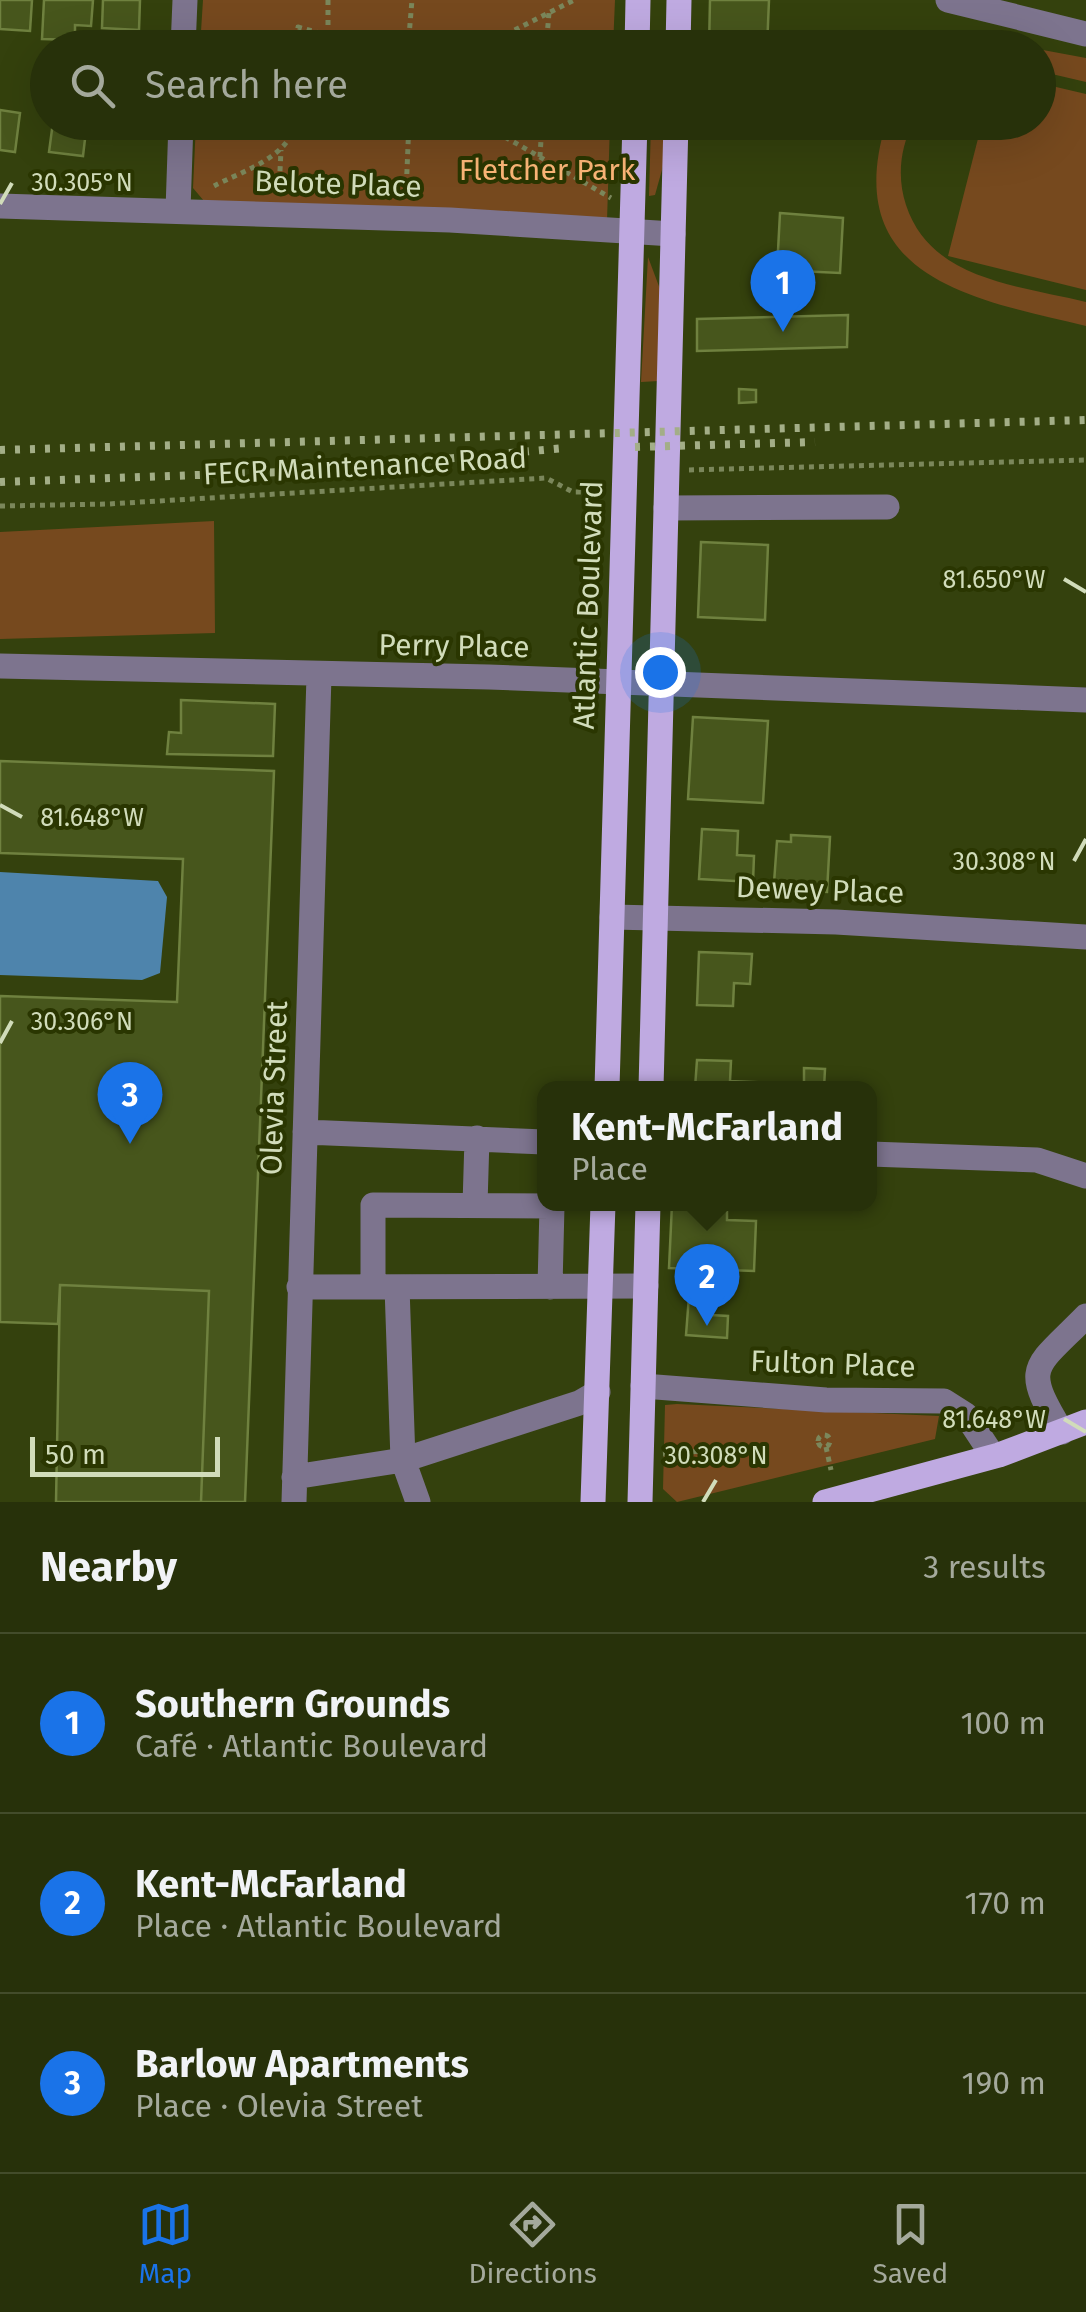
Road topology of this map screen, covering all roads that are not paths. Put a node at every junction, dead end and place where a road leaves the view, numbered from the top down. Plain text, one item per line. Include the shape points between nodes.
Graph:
1 (185, 0) edge
2 (638, 0) edge
3 (679, 0) edge
4 (948, 0) edge
5 (184, 30) edge
6 (637, 30) edge
7 (678, 30) edge
8 (1086, 34) edge
9 (181, 140) edge
10 (635, 140) edge
11 (676, 140) edge
12 (0, 206) edge
13 (182, 211) junction
14 (632, 231) junction
15 (673, 234) junction
16 (887, 507) dead end
17 (666, 508) junction
18 (0, 666) edge
19 (320, 676) junction
20 (618, 682) junction
21 (662, 683) junction
22 (1086, 700) edge
23 (612, 917) junction
24 (656, 917) junction
25 (1086, 937) edge
26 (606, 1081) edge
27 (651, 1081) edge
28 (305, 1132) junction
29 (478, 1138) junction
30 (537, 1142) edge
31 (877, 1154) edge
32 (1086, 1176) edge
33 (475, 1206) junction
34 (537, 1206) edge
35 (552, 1211) edge
36 (603, 1211) edge
37 (648, 1211) edge
38 (646, 1286) junction
39 (299, 1287) junction
40 (385, 1287) junction
41 (550, 1287) junction
42 (600, 1287) junction
43 (1086, 1316) edge
44 (644, 1386) junction
45 (598, 1392) junction
46 (1074, 1427) edge
47 (993, 1456) junction
48 (403, 1460) junction
49 (294, 1490) edge
50 (418, 1502) edge
51 (594, 1502) edge
52 (640, 1502) edge
53 (825, 1502) edge

1 - 5 street
2 - 6 main road
3 - 7 main road
4 - 8 street
9 - 13 street
10 - 14 main road, Atlantic Boulevard
11 - 15 main road
12 - 13 street, Belote Place
13 - 14 street, Belote Place
14 - 15 street, Belote Place
14 - 20 main road, Atlantic Boulevard
15 - 17 main road
16 - 17 street
17 - 21 main road
18 - 19 street, Perry Place
19 - 20 street, Perry Place
19 - 28 street, Olevia Street
20 - 21 street, Perry Place
20 - 23 main road, Atlantic Boulevard
21 - 22 street, Perry Place
21 - 24 main road
23 - 24 street, Dewey Place
23 - 26 main road, Atlantic Boulevard
24 - 25 street, Dewey Place
24 - 27 main road
28 - 29 street
28 - 39 street, Olevia Street
29 - 30 street
29 - 33 street
31 - 32 street via 1037,1160
33 - 34 street
33 - 40 street via 373,1205
35 - 41 street
36 - 42 main road
37 - 38 main road
38 - 42 street
38 - 44 main road
39 - 40 street
39 - 49 street, Olevia Street
40 - 41 street
40 - 48 street
41 - 42 street
42 - 45 main road
43 - 46 street via 1044,1359 1036,1378 1035,1388
44 - 47 street, Fulton Place via 944,1401 966,1415
44 - 52 main road
45 - 48 street
45 - 51 main road
46 - 47 main road
47 - 53 main road
48 - 49 street
48 - 50 street

